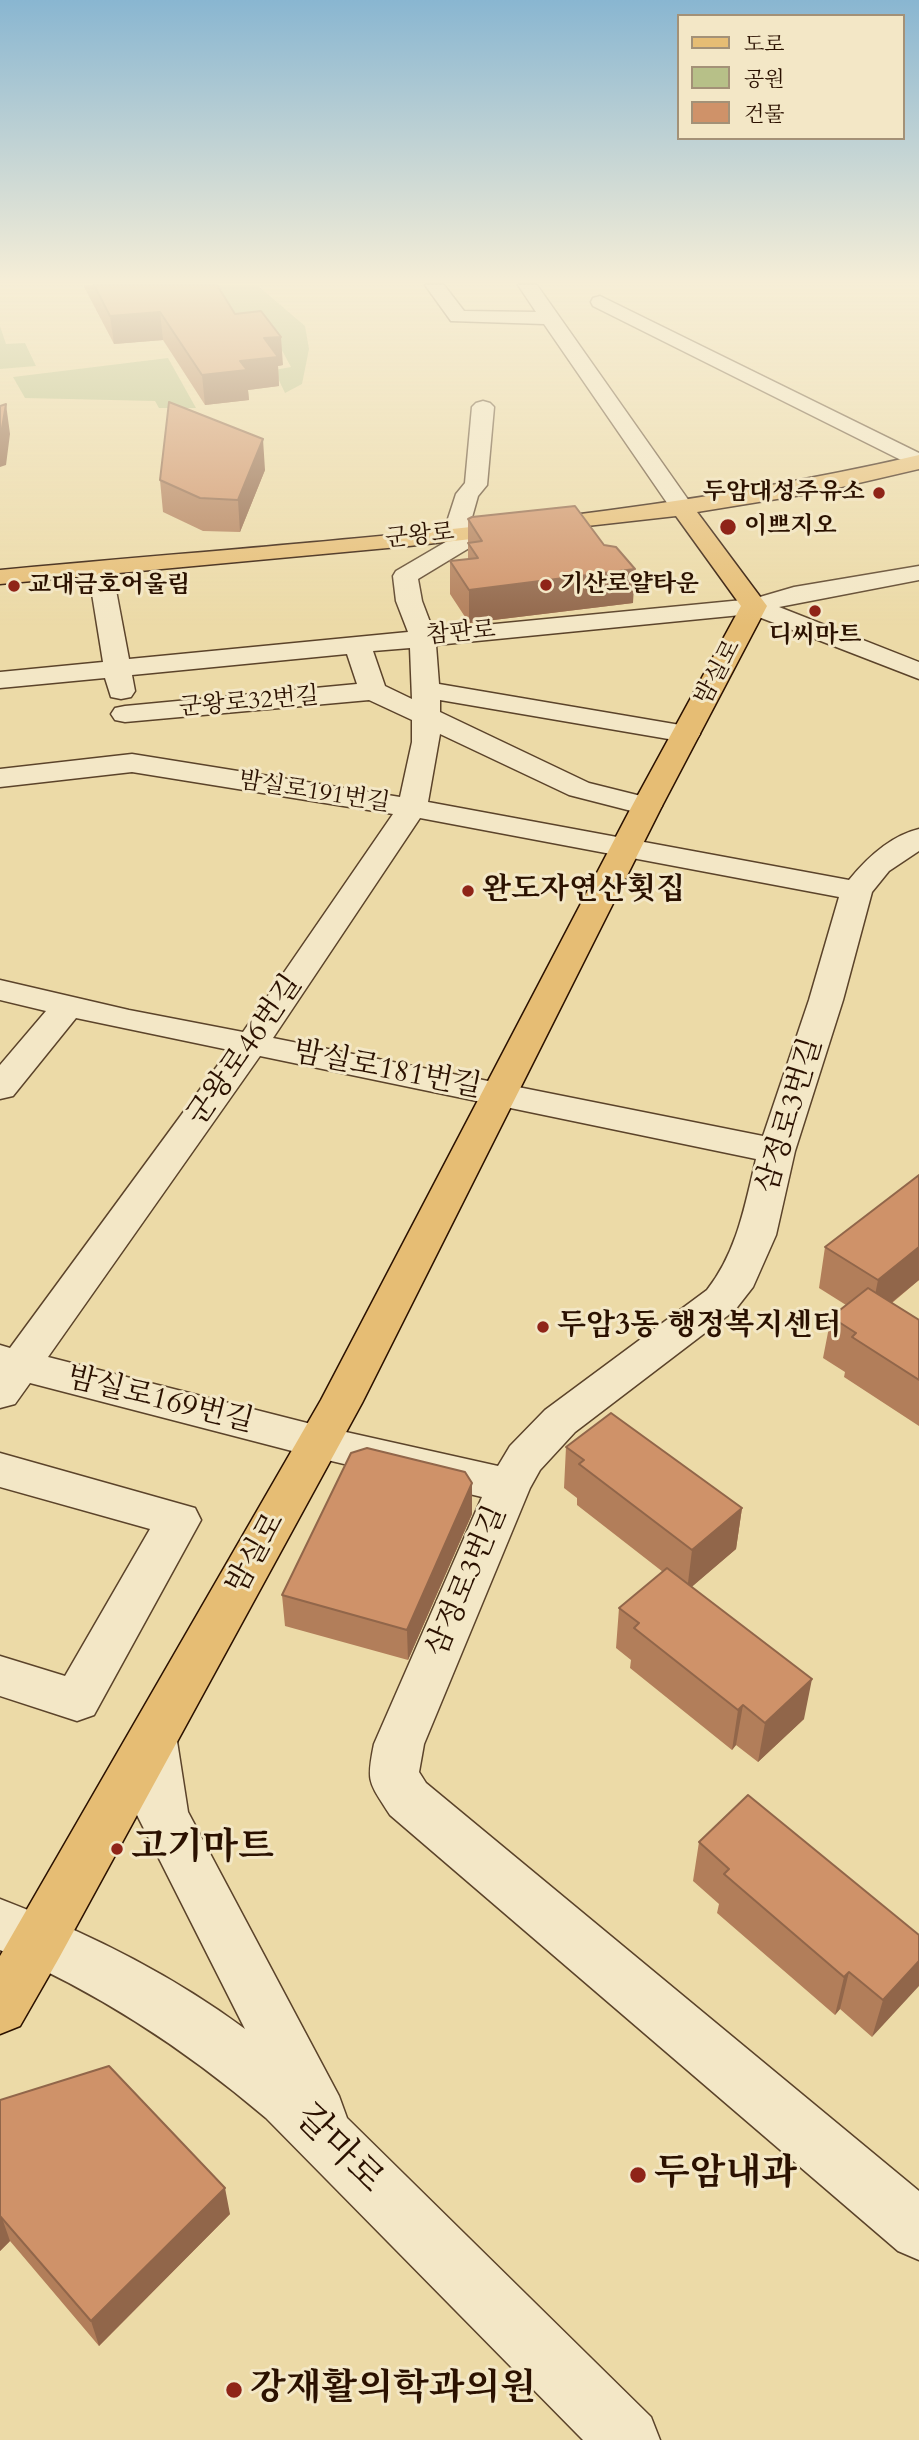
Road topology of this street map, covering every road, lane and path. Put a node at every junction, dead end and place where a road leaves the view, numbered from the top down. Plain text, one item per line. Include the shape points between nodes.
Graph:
1 (606, 399) edge
2 (792, 399) edge
3 (483, 407) dead end
4 (919, 462) edge
5 (883, 471) junction
6 (919, 485) edge
7 (682, 508) junction
8 (468, 532) junction
9 (100, 569) junction
10 (919, 573) edge
11 (0, 577) edge
12 (754, 606) junction
13 (423, 638) junction
14 (357, 644) junction
15 (118, 668) junction
16 (919, 671) edge
17 (0, 680) edge
18 (373, 691) junction
19 (426, 703) junction
20 (125, 714) junction
21 (686, 734) junction
22 (132, 763) junction
23 (0, 778) edge
24 (647, 806) junction
25 (412, 808) junction
26 (919, 838) edge
27 (627, 847) junction
28 (857, 891) junction
29 (0, 990) edge
30 (68, 1006) junction
31 (251, 1045) junction
32 (0, 1088) edge
33 (500, 1093) junction
34 (776, 1151) junction
35 (7, 1373) edge
36 (319, 1442) junction
37 (0, 1470) edge
38 (509, 1486) junction
39 (0, 1676) edge
40 (152, 1741) junction
41 (20, 1932) edge
42 (0, 2007) edge
43 (334, 2146) junction
44 (919, 2230) edge
45 (628, 2440) edge

1 - 7 street
2 - 4 street
3 - 8 street via 476,485 467,494
4 - 5 main road, 군왕로
5 - 6 street
5 - 7 main road, 군왕로
7 - 8 main road, 군왕로
7 - 12 main road, 밤실로
8 - 9 main road, 군왕로
8 - 13 street, 군왕로46번길 via 405,576
9 - 11 main road, 군왕로
9 - 15 street
10 - 12 street, 참판로
12 - 13 street, 참판로
12 - 16 street
12 - 21 main road, 밤실로
13 - 14 street, 참판로
13 - 19 street, 군왕로46번길
14 - 15 street, 참판로
14 - 18 street
15 - 17 street, 참판로
15 - 20 street
18 - 19 street
18 - 20 street, 군왕로32번길
19 - 21 street via 569,714
19 - 24 street via 579,789
19 - 25 street, 군왕로46번길 via 426,742
20 - 22 street
21 - 24 main road, 밤실로
22 - 23 street, 밤실로191번길
22 - 25 street, 밤실로191번길
24 - 27 main road, 밤실로
25 - 27 street, 밤실로191번길
25 - 31 street, 군왕로46번길
26 - 28 street, 삼정로3번길 via 878,864
27 - 28 street
27 - 33 main road, 밤실로
28 - 34 street, 삼정로3번길
29 - 30 street, 밤실로181번길
30 - 31 street, 밤실로181번길
30 - 32 street
31 - 33 street, 밤실로181번길
31 - 35 street, 군왕로46번길
33 - 34 street
33 - 36 main road, 밤실로
34 - 38 street, 삼정로3번길 via 757,1235 727,1294 560,1421 524,1458
35 - 36 street, 밤실로169번길
36 - 38 street, 밤실로169번길
36 - 40 main road, 밤실로
37 - 39 street via 178,1520 77,1700
38 - 44 street, 삼정로3번길 via 399,1744 393,1776 408,1798
40 - 41 main road, 밤실로
40 - 43 street via 163,1815
41 - 42 main road, 밤실로
41 - 43 street, 갈마로 via 177,2013 252,2068
43 - 45 street, 갈마로

